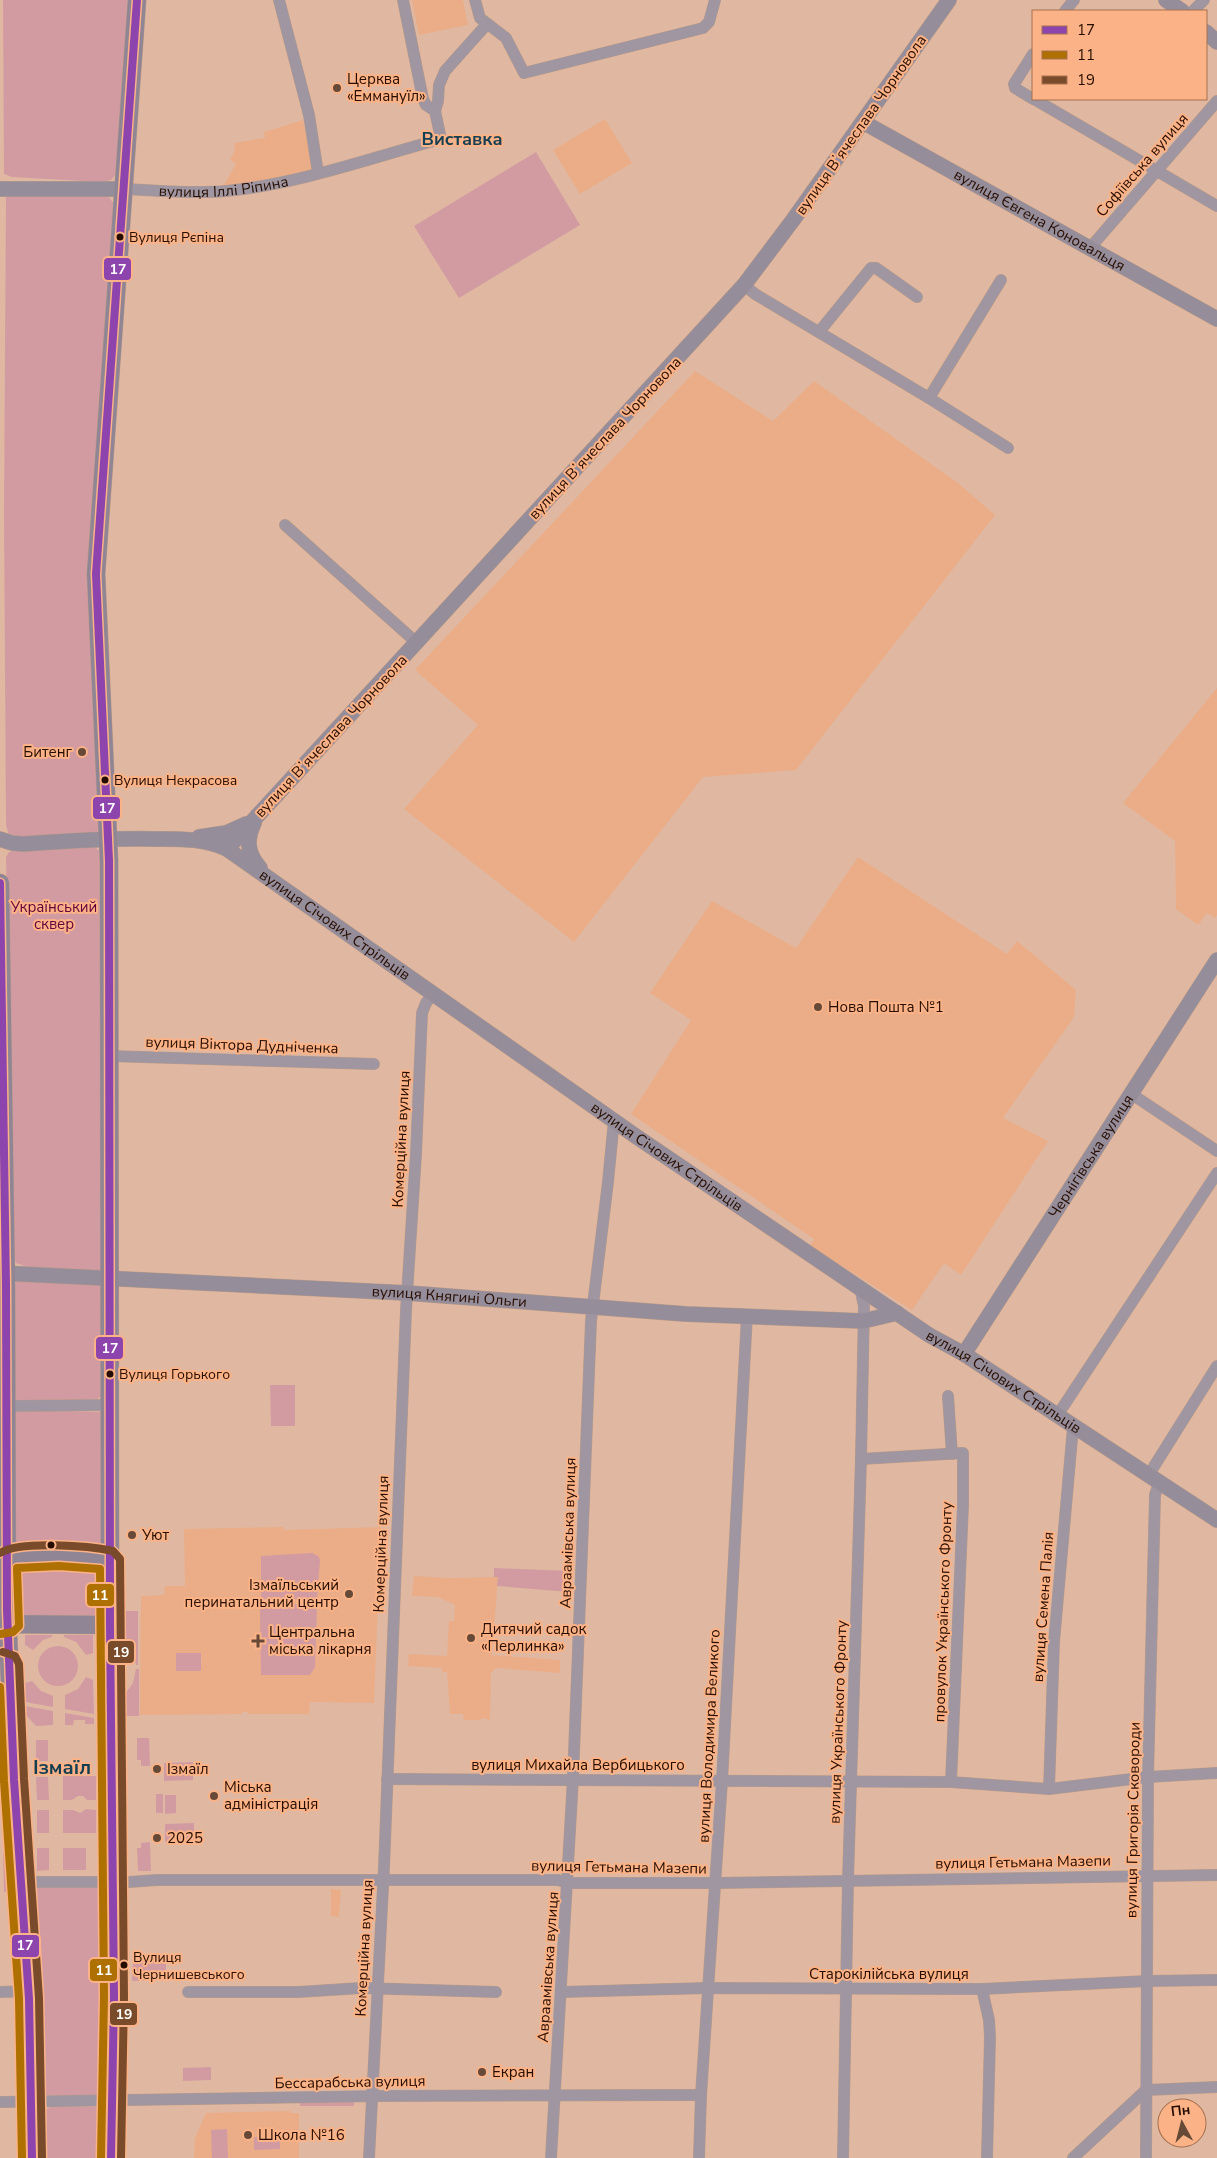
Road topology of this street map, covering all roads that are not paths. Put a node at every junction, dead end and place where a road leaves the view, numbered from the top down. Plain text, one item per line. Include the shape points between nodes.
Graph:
1 (137, 0) edge
2 (279, 0) edge
3 (403, 0) edge
4 (475, 0) edge
5 (715, 0) edge
6 (949, 0) edge
7 (1074, 0) edge
8 (1166, 0) edge
9 (1204, 0) edge
10 (1066, 10) edge
11 (1181, 10) edge
12 (1194, 10) edge
13 (486, 24) junction
14 (1207, 33) edge
15 (1217, 42) edge
16 (1032, 56) edge
17 (1032, 98) edge
18 (1035, 100) edge
19 (1217, 101) edge
20 (434, 111) junction
21 (863, 122) junction
22 (1156, 171) junction
23 (318, 173) junction
24 (0, 189) edge
25 (123, 189) junction
26 (1217, 206) edge
27 (1090, 248) junction
28 (1001, 280) dead end
29 (744, 285) junction
30 (917, 297) dead end
31 (1217, 319) edge
32 (819, 332) junction
33 (929, 398) junction
34 (1008, 448) dead end
35 (285, 524) dead end
36 (417, 642) junction
37 (256, 818) junction
38 (0, 839) edge
39 (108, 839) junction
40 (185, 839) junction
41 (228, 849) junction
42 (265, 875) junction
43 (0, 883) edge
44 (1217, 960) edge
45 (433, 994) junction
46 (109, 1056) junction
47 (374, 1064) dead end
48 (1130, 1093) junction
49 (614, 1120) junction
50 (2, 1140) edge
51 (1217, 1151) edge
52 (1217, 1173) edge
53 (3, 1273) edge
54 (110, 1278) junction
55 (860, 1288) junction
56 (407, 1293) junction
57 (592, 1308) junction
58 (897, 1312) junction
59 (747, 1315) junction
60 (863, 1321) junction
61 (929, 1335) junction
62 (964, 1354) junction
63 (1215, 1372) edge
64 (948, 1396) dead end
65 (110, 1405) junction
66 (7, 1406) junction
67 (1057, 1416) junction
68 (1073, 1427) junction
69 (952, 1454) junction
70 (861, 1459) junction
71 (1154, 1480) junction
72 (1217, 1520) edge
73 (7, 1560) junction
74 (110, 1561) junction
75 (4, 1624) edge
76 (110, 1625) junction
77 (4, 1662) edge
78 (1217, 1773) edge
79 (1148, 1777) junction
80 (573, 1778) junction
81 (387, 1779) junction
82 (722, 1781) junction
83 (851, 1782) junction
84 (951, 1782) junction
85 (1048, 1789) junction
86 (1146, 1875) junction
87 (1217, 1875) edge
88 (383, 1879) junction
89 (848, 1880) junction
90 (21, 1882) junction
91 (112, 1882) junction
92 (568, 1883) junction
93 (716, 1883) junction
94 (1217, 1980) edge
95 (1148, 1981) junction
96 (378, 1988) junction
97 (708, 1988) junction
98 (847, 1989) junction
99 (982, 1989) junction
100 (0, 1992) edge
101 (29, 1992) junction
102 (188, 1992) dead end
103 (496, 1992) dead end
104 (561, 1992) junction
105 (1217, 2088) edge
106 (1146, 2090) junction
107 (554, 2095) junction
108 (701, 2095) junction
109 (371, 2096) junction
110 (112, 2100) junction
111 (0, 2102) edge
112 (31, 2102) junction
113 (32, 2158) edge
114 (111, 2158) edge
115 (369, 2158) edge
116 (551, 2158) edge
117 (699, 2158) edge
118 (843, 2158) edge
119 (987, 2158) edge
120 (1073, 2158) edge
121 (1146, 2158) edge

1 - 25 main road
2 - 23 street via 309,115
3 - 20 street via 423,99
4 - 13 street via 480,18
5 - 13 street via 709,22 703,28 524,74 506,38
6 - 21 street, вулиця Вʼячеслава Чорновола
7 - 10 street
8 - 11 street
9 - 12 street
13 - 20 street via 445,71
14 - 15 street
16 - 17 street via 1014,84 1015,88
18 - 22 street
19 - 22 street, Софіївська вулиця
20 - 23 street, вулиця Іллі Ріпина via 441,139
21 - 27 street, вулиця Євгена Коновальця
21 - 29 street, вулиця Вʼячеслава Чорновола
22 - 26 street
22 - 27 street, Софіївська вулиця
23 - 25 street, вулиця Іллі Ріпина via 225,191
24 - 25 street, вулиця Іллі Ріпина
25 - 39 main road via 96,574
27 - 31 street, вулиця Євгена Коновальця
28 - 33 street
29 - 32 street
29 - 36 street, вулиця Вʼячеслава Чорновола
30 - 32 street via 876,268 871,268
32 - 33 street
33 - 34 street
35 - 36 street
36 - 37 street, вулиця Вʼячеслава Чорновола
37 - 40 street via 226,833
37 - 41 street, вулиця Вʼячеслава Чорновола
37 - 42 street via 249,834 249,850
38 - 39 street, вулиця Січових Стрільців via 12,844
39 - 40 street, вулиця Січових Стрільців
39 - 46 main road
40 - 41 street, вулиця Січових Стрільців
41 - 42 street, вулиця Січових Стрільців
42 - 45 street, вулиця Січових Стрільців
43 - 50 main road
44 - 48 street, Чернігівська вулиця
45 - 49 street, вулиця Січових Стрільців
45 - 56 street, Комерційна вулиця via 422,1013
46 - 47 street, вулиця Віктора Дудніченка
46 - 54 main road
48 - 51 street
48 - 62 street, Чернігівська вулиця
49 - 55 street, вулиця Січових Стрільців
49 - 57 street, Авраамівська вулиця
50 - 53 main road
52 - 67 street
53 - 54 street, вулиця Княгині Ольги
53 - 66 main road
54 - 56 street, вулиця Княгині Ольги
54 - 65 main road
55 - 58 street, вулиця Січових Стрільців
55 - 60 street, вулиця Українського Фронту
56 - 57 street, вулиця Княгині Ольги
56 - 81 street, Комерційна вулиця
57 - 59 street, вулиця Княгині Ольги
57 - 80 street, Авраамівська вулиця
58 - 60 street, вулиця Княгині Ольги
58 - 61 street, вулиця Січових Стрільців
59 - 60 street, вулиця Княгині Ольги
59 - 82 street, вулиця Володимира Великого
60 - 61 street via 907,1326
60 - 70 street, вулиця Українського Фронту
61 - 62 street, вулиця Січових Стрільців
62 - 67 street, вулиця Січових Стрільців
63 - 71 street, вулиця Григорія Сковороди
64 - 69 street
65 - 66 street
65 - 74 main road
66 - 73 main road
67 - 68 street, вулиця Січових Стрільців
68 - 71 street, вулиця Січових Стрільців
68 - 85 street, вулиця Семена Палія via 1054,1642
69 - 70 street
69 - 84 street, провулок Українського Фронту via 963,1453 963,1505
70 - 83 street, вулиця Українського Фронту
71 - 72 street, вулиця Січових Стрільців
71 - 79 street, вулиця Григорія Сковороди
73 - 74 main road via 31,1556
73 - 75 main road
74 - 76 main road
75 - 76 main road
75 - 77 main road
76 - 91 main road
77 - 90 main road
78 - 79 street, вулиця Михайла Вербицького
79 - 85 street, вулиця Михайла Вербицького
79 - 86 street, вулиця Григорія Сковороди
80 - 81 street, вулиця Михайла Вербицького
80 - 82 street, вулиця Михайла Вербицького
80 - 92 street, Авраамівська вулиця
81 - 88 street, Комерційна вулиця
82 - 83 street, вулиця Михайла Вербицького
82 - 93 street, вулиця Володимира Великого
83 - 84 street, вулиця Михайла Вербицького
83 - 89 street, вулиця Українського Фронту
84 - 85 street, вулиця Михайла Вербицького
86 - 87 street, вулиця Гетьмана Мазепи
86 - 89 street, вулиця Гетьмана Мазепи
86 - 95 street, вулиця Григорія Сковороди
88 - 91 street, вулиця Гетьмана Мазепи
88 - 92 street, вулиця Гетьмана Мазепи via 558,1880
88 - 96 street, Комерційна вулиця
89 - 93 street, вулиця Гетьмана Мазепи
89 - 98 street, вулиця Українського Фронту
90 - 91 street, вулиця Гетьмана Мазепи
90 - 101 main road
91 - 110 main road
92 - 93 street, вулиця Гетьмана Мазепи
92 - 104 street, Авраамівська вулиця
93 - 97 street, вулиця Володимира Великого
94 - 95 street, Старокілійська вулиця
95 - 99 street, Старокілійська вулиця
95 - 106 street, вулиця Григорія Сковороди
96 - 102 street
96 - 103 street
96 - 109 street, Комерційна вулиця
97 - 98 street, Старокілійська вулиця
97 - 104 street, Старокілійська вулиця
97 - 108 street, вулиця Володимира Великого
98 - 99 street, Старокілійська вулиця
98 - 118 street, вулиця Українського Фронту
99 - 119 street via 990,2037
100 - 101 street
101 - 112 main road
104 - 107 street, Авраамівська вулиця
105 - 106 street
106 - 120 street
106 - 121 street, вулиця Григорія Сковороди
107 - 108 street, Бессарабська вулиця
107 - 109 street, Бессарабська вулиця
107 - 116 street, Авраамівська вулиця
108 - 117 street, вулиця Володимира Великого
109 - 110 street, Бессарабська вулиця
109 - 115 street, Комерційна вулиця
110 - 112 street, Бессарабська вулиця
110 - 114 main road
111 - 112 street, Бессарабська вулиця
112 - 113 main road

